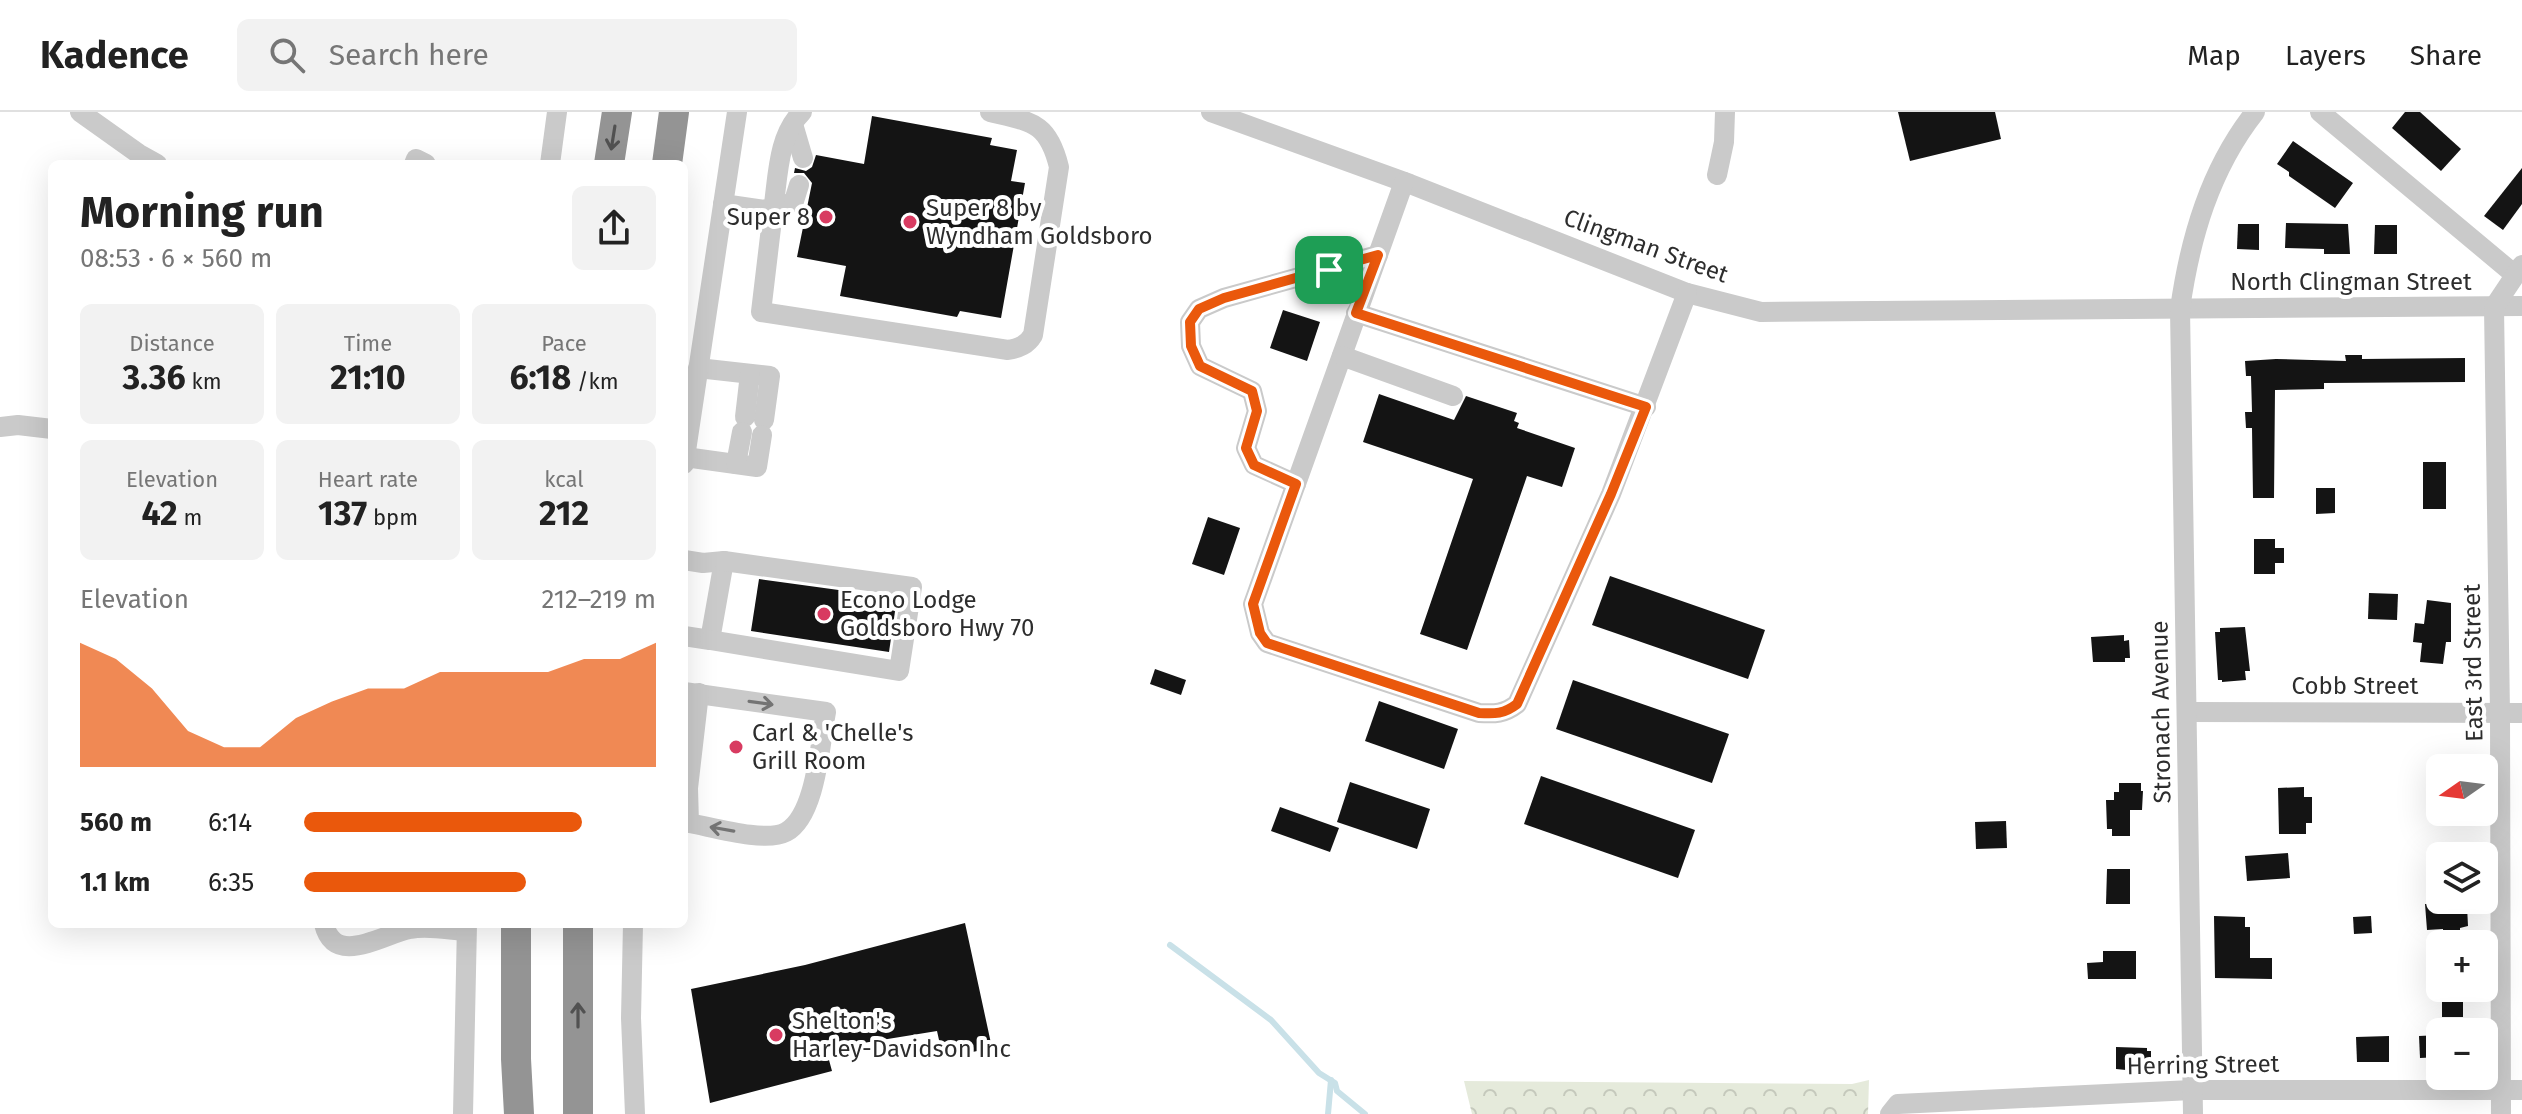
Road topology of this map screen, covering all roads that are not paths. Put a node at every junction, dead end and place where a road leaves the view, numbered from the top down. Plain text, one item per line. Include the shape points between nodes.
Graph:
1 (80, 112) edge
2 (557, 112) edge
3 (617, 112) edge
4 (674, 112) edge
5 (737, 112) edge
6 (990, 112) edge
7 (1211, 112) edge
8 (1725, 112) edge
9 (2255, 112) edge
10 (2320, 112) edge
11 (798, 118) edge
12 (803, 158) dead end
13 (150, 160) edge
14 (551, 160) edge
15 (610, 160) edge
16 (668, 160) edge
17 (1717, 175) dead end
18 (1404, 182) junction
19 (799, 185) dead end
20 (723, 204) junction
21 (773, 211) junction
22 (1378, 255) junction
23 (2518, 269) edge
24 (1687, 293) junction
25 (2522, 306) edge
26 (2494, 307) junction
27 (2180, 309) junction
28 (1356, 313) junction
29 (1342, 356) junction
30 (698, 368) junction
31 (1453, 396) dead end
32 (1646, 407) junction
33 (0, 427) edge
34 (48, 429) edge
35 (688, 436) edge
36 (688, 457) edge
37 (1296, 484) junction
38 (688, 561) edge
39 (724, 561) junction
40 (688, 637) edge
41 (710, 640) junction
42 (691, 693) edge
43 (2188, 712) junction
44 (2500, 713) junction
45 (2522, 713) edge
46 (688, 750) edge
47 (688, 811) edge
48 (326, 928) edge
49 (407, 928) edge
50 (467, 928) edge
51 (516, 928) edge
52 (578, 928) edge
53 (633, 928) edge
54 (516, 1059) junction
55 (2192, 1090) junction
56 (2522, 1090) edge
57 (2501, 1091) junction
58 (579, 1107) edge
59 (463, 1114) edge
60 (510, 1114) edge
61 (519, 1114) edge
62 (635, 1114) edge
63 (1890, 1114) edge
64 (2193, 1114) edge
65 (2501, 1114) edge

1 - 13 street
2 - 14 street
3 -> 15 highway
4 - 16 highway
5 - 20 street
6 - 21 street via 1032,122 1044,131 1059,167 1033,335 1018,348 761,312
7 - 18 street, Clingman Street
8 - 17 street
9 - 27 street, Stronach Avenue via 2213,181 2187,258
10 - 23 street
11 - 12 street
11 - 21 street via 783,148
18 - 22 street
18 - 24 street, Clingman Street
19 - 21 street via 794,201
20 - 21 street
20 - 30 street
22 - 28 street
22 - 37 street via 1224,298 1199,309 1190,322 1191,346 1200,366 1252,391 1257,411 1246,448 1254,465
23 - 26 street
24 - 27 street, Clingman Street via 1761,312
24 - 32 street
25 - 26 street, North Clingman Street
26 - 27 street, North Clingman Street
26 - 44 street, East 3rd Street
27 - 43 street, Stronach Avenue
28 - 29 street
28 - 32 street
29 - 31 street
29 - 37 street
30 - 35 street
30 - 36 street via 750,374 757,467
32 - 37 street via 1517,704 1497,714 1479,713 1267,643 1253,604
33 - 34 street
38 - 39 street
39 - 41 street
39 - 41 street via 912,587 899,671
40 - 41 street
42 - 46 street
42 -> 47 street via 826,712 810,799 785,833 757,836 689,823
43 - 44 street, Cobb Street
43 - 55 street, Stronach Avenue
44 - 45 street, Cobb Street
44 - 57 street, East 3rd Street
48 - 49 street via 333,941 346,947
50 - 59 street
51 - 54 highway
58 -> 52 highway
53 - 62 street
54 - 60 highway
54 - 61 highway
55 - 57 street, Herring Street
55 - 63 street, Herring Street via 1898,1104
55 - 64 street, Stronach Avenue
56 - 57 street, Herring Street
57 - 65 street, East 3rd Street

